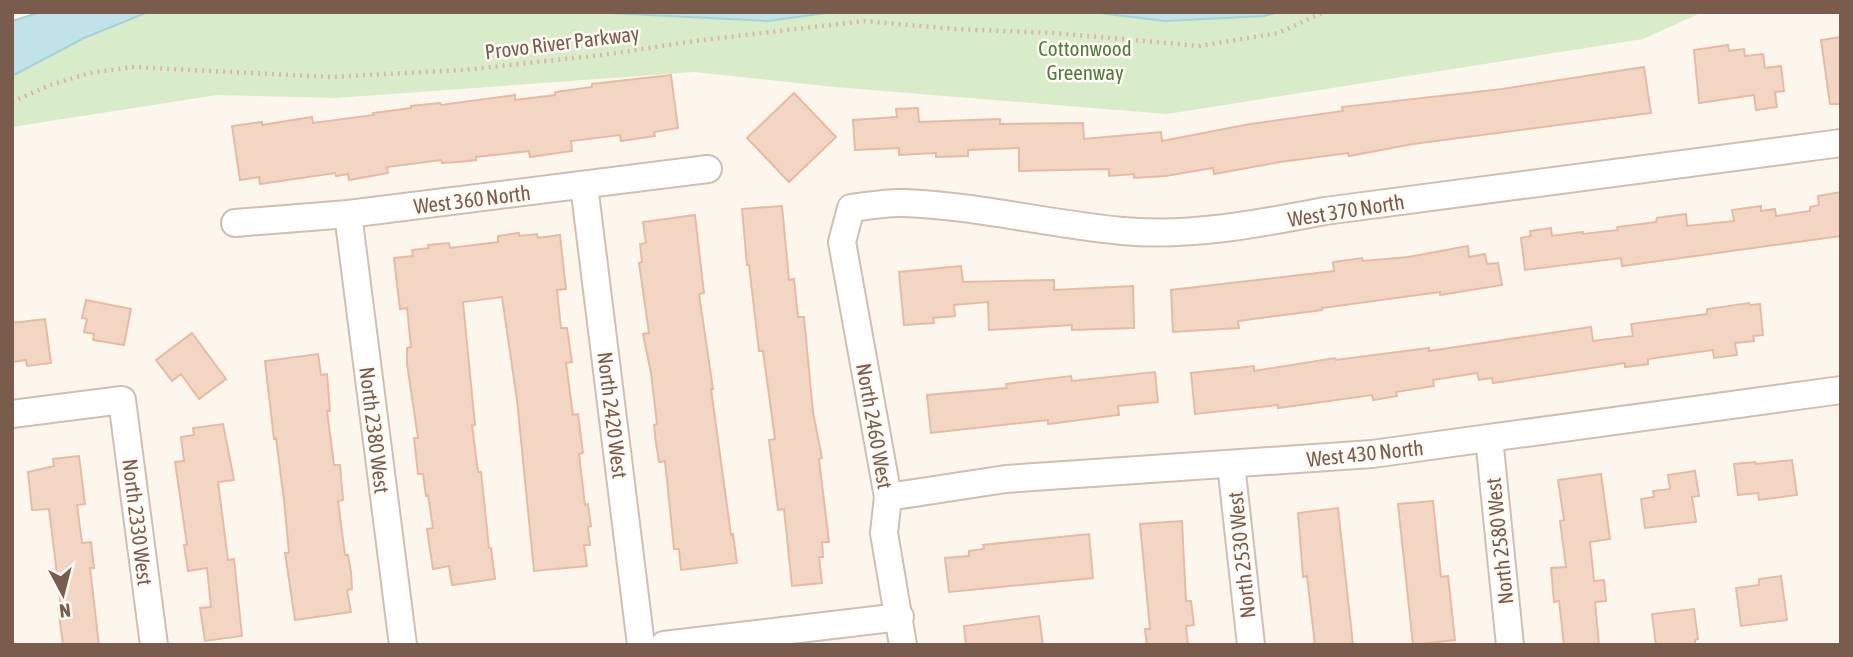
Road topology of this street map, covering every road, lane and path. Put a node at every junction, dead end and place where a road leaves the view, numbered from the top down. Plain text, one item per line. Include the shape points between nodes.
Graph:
1 (1324, 12) edge
2 (12, 102) edge
3 (1841, 143) edge
4 (708, 169) dead end
5 (584, 185) junction
6 (851, 208) joint
7 (348, 214) junction
8 (235, 223) dead end
9 (1841, 390) edge
10 (12, 414) edge
11 (1489, 438) junction
12 (1231, 464) junction
13 (888, 496) junction
14 (900, 617) junction
15 (674, 644) edge
16 (154, 645) edge
17 (403, 645) edge
18 (641, 645) edge
19 (903, 645) edge
20 (1251, 645) edge
21 (1510, 645) edge

1 - 2 path, Provo River Parkway via 1278,33 1200,46 864,21 462,70 331,77 132,67 90,73
3 - 6 street, West 370 North via 1188,232 1123,231 1005,212 901,202
4 - 5 street, West 360 North
5 - 7 street, West 360 North
5 - 18 street, North 2420 West
6 - 13 street, North 2460 West via 842,242
7 - 8 street, West 360 North
7 - 17 street, North 2380 West
9 - 11 street, West 430 North
10 - 16 street, North 2330 West via 122,400
11 - 12 street, West 430 North via 1372,454
11 - 21 street, North 2580 West
12 - 13 street, West 430 North via 1006,479
12 - 20 street, North 2530 West
13 - 14 street, North 2460 West via 884,533
14 - 15 street
14 - 19 street, North 2460 West

